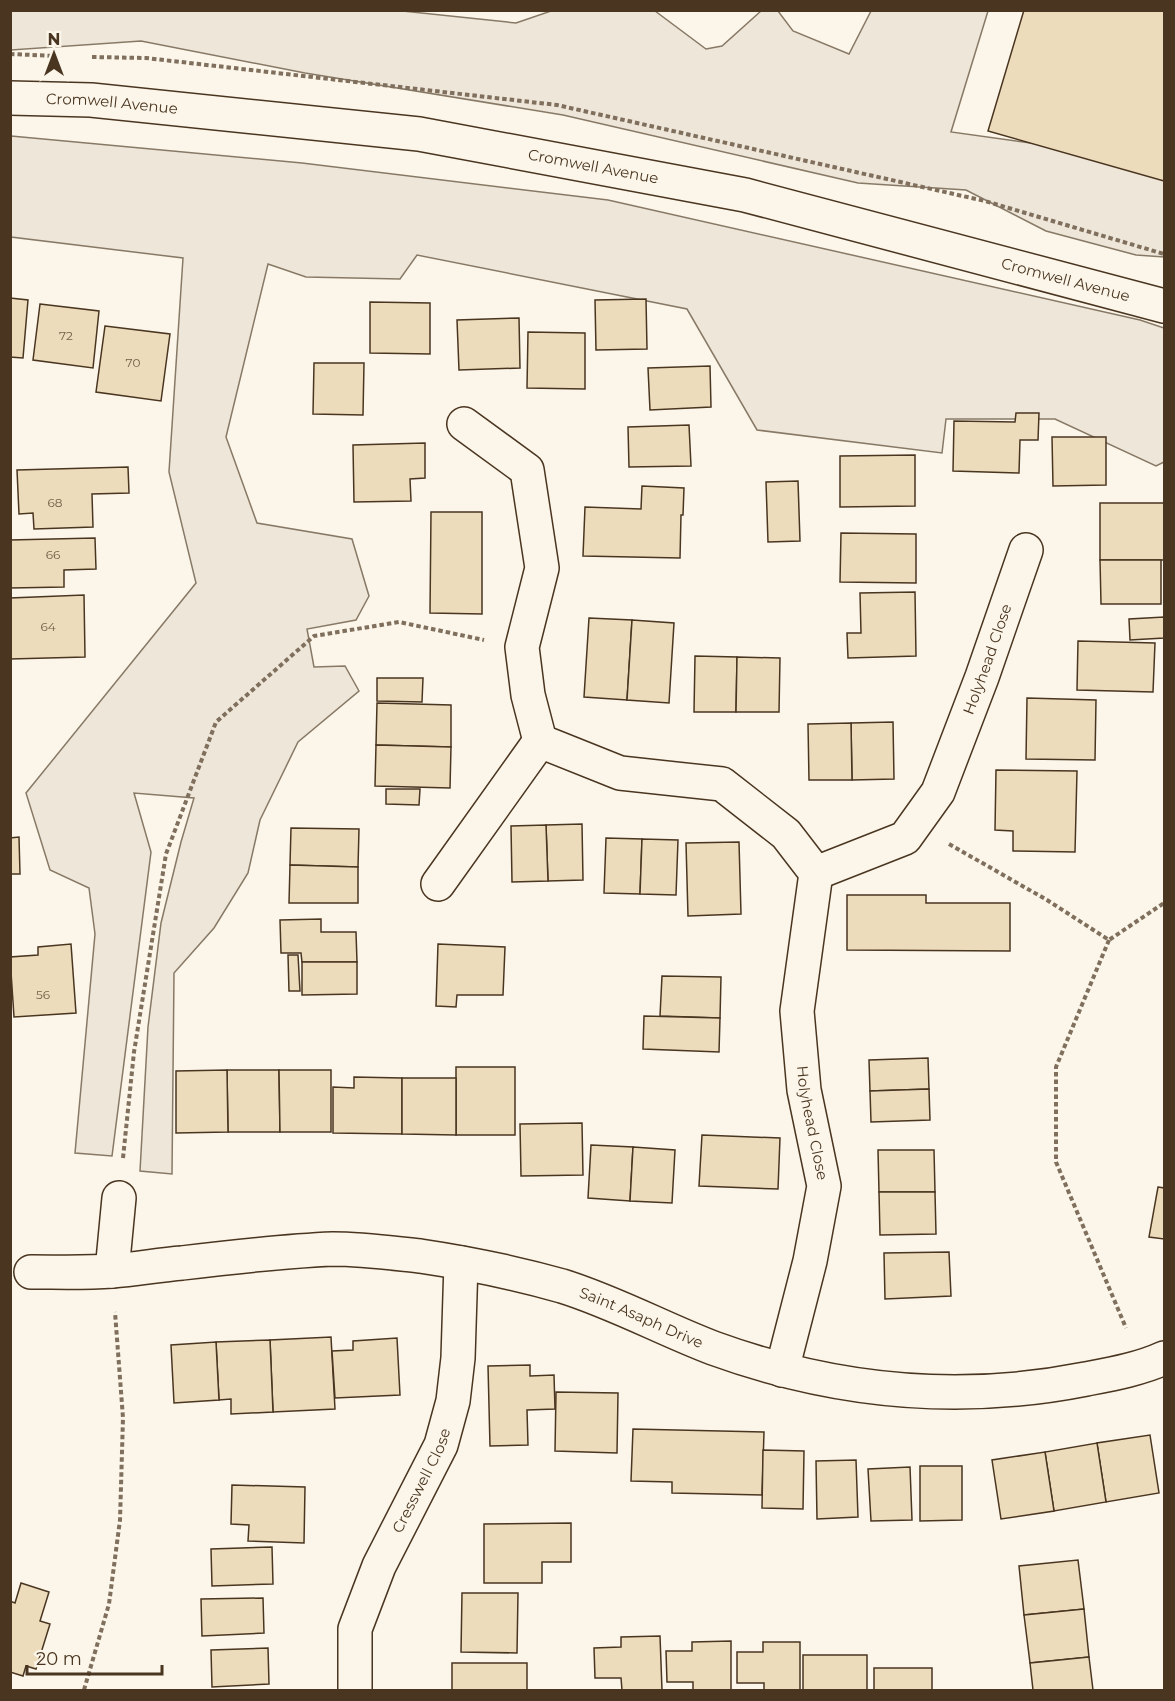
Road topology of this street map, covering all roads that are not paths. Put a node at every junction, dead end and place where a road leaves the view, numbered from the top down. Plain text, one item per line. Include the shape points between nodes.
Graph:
1 (10, 99) edge
2 (1164, 306) edge
3 (464, 424) dead end
4 (1026, 550) dead end
5 (540, 741) junction
6 (816, 873) junction
7 (438, 884) dead end
8 (118, 1198) road end
9 (461, 1263) junction
10 (112, 1271) junction
11 (31, 1272) dead end
12 (1157, 1367) edge
13 (782, 1370) junction
14 (355, 1690) edge

1 - 2 street, Cromwell Avenue via 91,100 419,134 745,195
3 - 5 street via 528,470 542,568 522,647 528,695
4 - 6 street, Holyhead Close via 938,792 905,838
5 - 6 street via 620,773 722,784 786,834
5 - 7 street
6 - 13 street, Holyhead Close via 797,1011 804,1090 824,1186
8 - 10 street
9 - 10 street, Saint Asaph Drive via 336,1249
9 - 13 street, Saint Asaph Drive via 563,1287 715,1348
9 - 14 street, Cresswell Close via 453,1401 441,1445 379,1566 355,1629
10 - 11 street, Saint Asaph Drive
12 - 13 street, Saint Asaph Drive via 1054,1386 958,1393 908,1392

